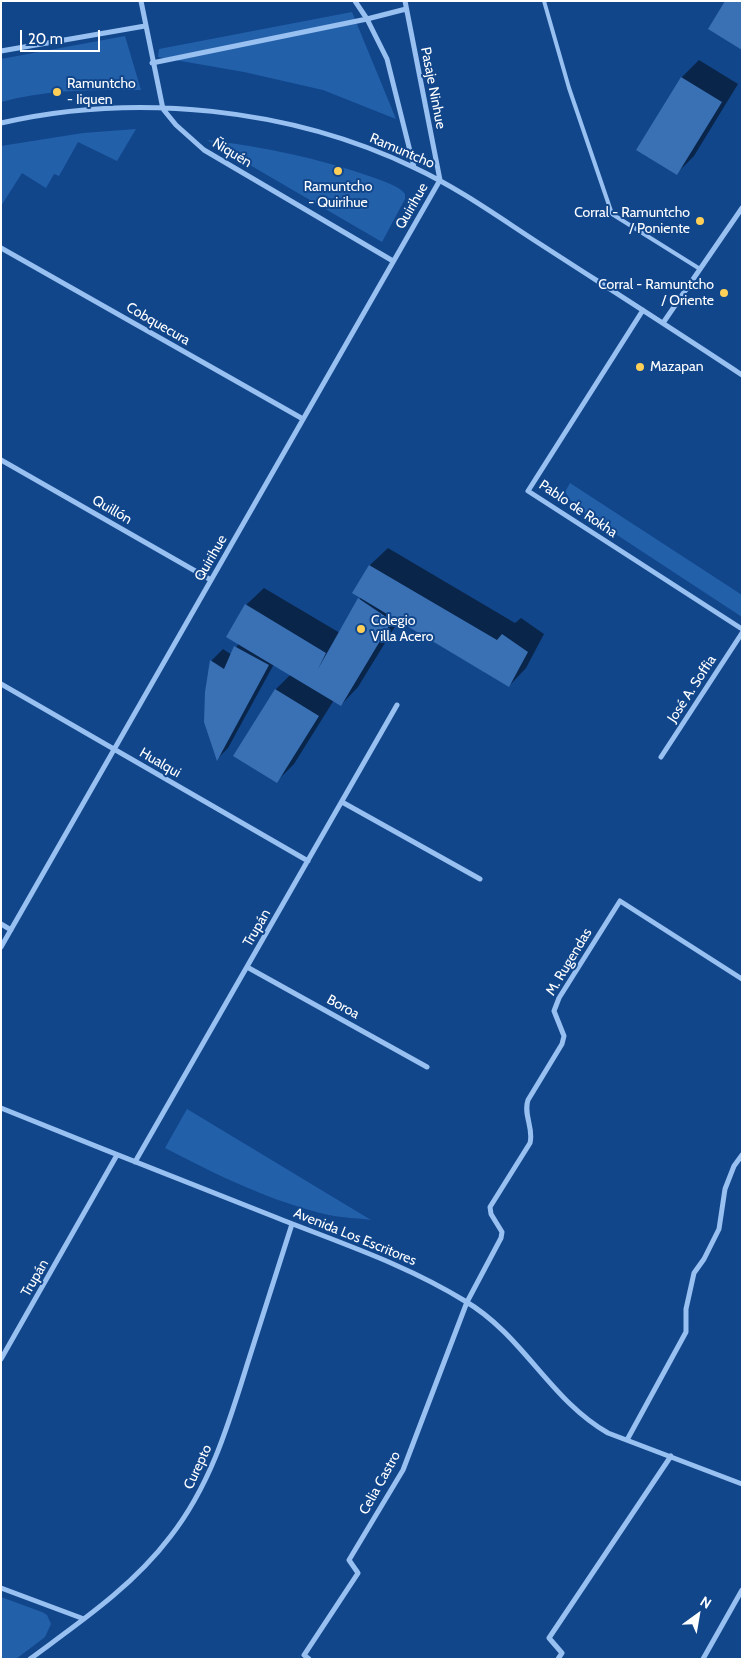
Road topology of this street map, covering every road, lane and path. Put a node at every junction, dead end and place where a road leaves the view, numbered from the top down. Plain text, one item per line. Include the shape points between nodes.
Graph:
1 (141, 1) edge
2 (355, 1) edge
3 (405, 1) edge
4 (544, 1) edge
5 (406, 9) junction
6 (367, 19) junction
7 (145, 26) junction
8 (1, 51) edge
9 (152, 64) junction
10 (163, 109) junction
11 (1, 123) edge
12 (414, 167) junction
13 (440, 180) junction
14 (742, 208) edge
15 (1, 248) edge
16 (394, 261) junction
17 (700, 268) junction
18 (643, 310) junction
19 (663, 323) junction
20 (742, 375) edge
21 (303, 420) junction
22 (1, 460) edge
23 (212, 580) junction
24 (742, 629) edge
25 (742, 633) edge
26 (1, 684) edge
27 (398, 705) dead end
28 (114, 749) junction
29 (661, 757) dead end
30 (342, 802) junction
31 (308, 861) junction
32 (480, 879) dead end
33 (1, 924) edge
34 (11, 930) junction
35 (1, 947) edge
36 (247, 967) junction
37 (742, 979) edge
38 (427, 1067) dead end
39 (1, 1108) edge
40 (117, 1155) junction
41 (742, 1155) edge
42 (135, 1162) junction
43 (292, 1224) junction
44 (467, 1302) junction
45 (1, 1359) edge
46 (627, 1440) junction
47 (670, 1456) junction
48 (742, 1484) edge
49 (1, 1588) edge
50 (742, 1590) edge
51 (84, 1619) junction
52 (30, 1659) edge
53 (309, 1659) edge
54 (558, 1659) edge
55 (703, 1659) edge

1 - 7 street, Ñiquén
2 - 6 street
3 - 5 street, Pasaje Ninhue
4 - 17 lane via 569,88 612,214
5 - 6 street
5 - 13 street, Pasaje Ninhue
6 - 9 street
6 - 12 street via 387,58
7 - 8 street
7 - 9 street, Ñiquén
9 - 10 street, Ñiquén
10 - 11 street, Ramuntcho via 89,110
10 - 12 street, Ramuntcho via 210,112 298,127
10 - 16 street, Ñiquén via 204,150
12 - 13 street, Ramuntcho
13 - 16 street, Quirihue
13 - 18 street, Ramuntcho
14 - 17 street
15 - 21 street, Cobquecura
16 - 21 street, Quirihue
17 - 19 street
18 - 19 street, Ramuntcho
18 - 24 street, Pablo de Rokha via 528,491
19 - 20 street, Ramuntcho
21 - 23 street, Quirihue
22 - 23 street, Quillón
23 - 28 street, Quirihue
25 - 29 street, José A. Soffia
26 - 28 street, Hualqui
27 - 30 street, Trupán
28 - 31 street, Hualqui
28 - 34 street, Quirihue
30 - 31 street, Trupán
30 - 32 street
31 - 36 street, Trupán
33 - 34 street
34 - 35 street, Quirihue
36 - 38 street, Boroa
36 - 42 street, Trupán
37 - 44 street, M. Rugendas via 620,901 554,1010 564,1036 562,1044 528,1100 525,1109 532,1137 490,1207 502,1232 501,1238
39 - 40 street, Avenida Los Escritores
40 - 42 street, Avenida Los Escritores
40 - 45 street, Trupán
41 - 46 street via 725,1189 719,1229 694,1273 686,1310 686,1332
42 - 43 street, Avenida Los Escritores
43 - 44 street, Avenida Los Escritores via 409,1269
43 - 51 street, Curepto via 224,1439 198,1495 154,1557
44 - 46 street, Avenida Los Escritores via 513,1338 574,1409 591,1423
44 - 53 street, Celia Castro via 403,1470 349,1560 358,1573 304,1655
46 - 47 street, Avenida Los Escritores
47 - 48 street, Avenida Los Escritores
47 - 54 street via 549,1638 562,1653
49 - 51 street
50 - 55 street
51 - 52 street, Curepto

